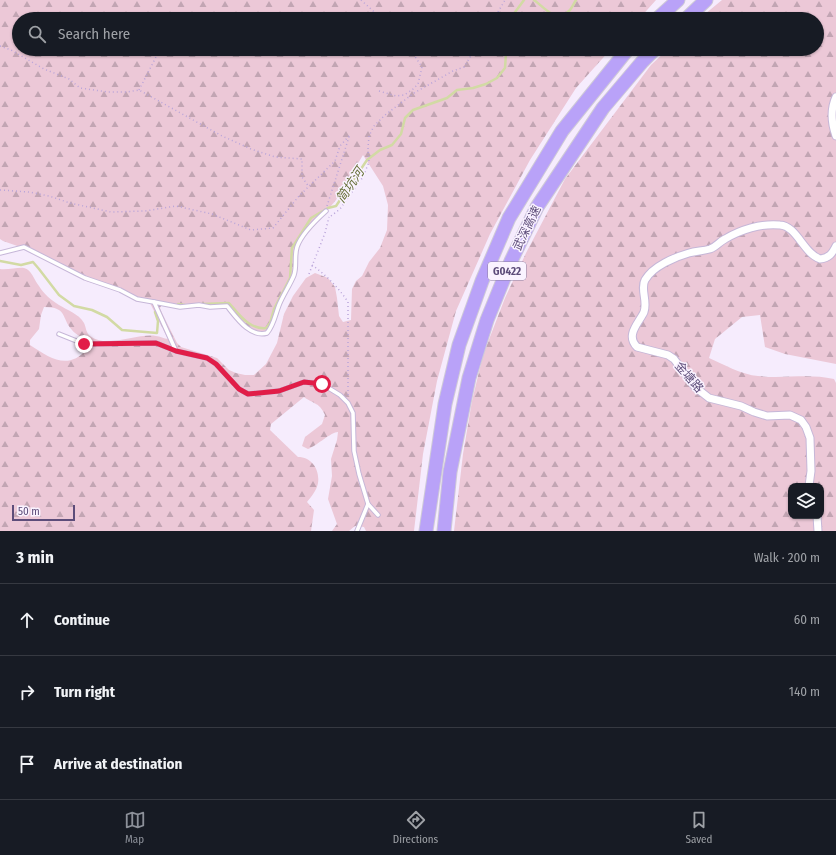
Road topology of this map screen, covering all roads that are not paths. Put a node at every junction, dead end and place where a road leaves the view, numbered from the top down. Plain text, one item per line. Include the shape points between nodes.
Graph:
1 (678, 0) edge
2 (706, 0) edge
3 (665, 12) edge
4 (693, 12) edge
5 (622, 56) edge
6 (648, 56) edge
7 (836, 97) edge
8 (836, 136) edge
9 (326, 211) dead end
10 (836, 246) edge
11 (0, 253) edge
12 (154, 302) junction
13 (59, 334) dead end
14 (176, 351) junction
15 (809, 483) edge
16 (368, 504) junction
17 (378, 515) dead end
18 (817, 519) edge
19 (357, 531) edge
20 (426, 531) edge
21 (444, 531) edge
22 (818, 531) edge

1 - 3 highway
2 - 4 highway
5 - 20 highway, 武深高速 / G0422 via 562,131 509,218 482,281 459,345 444,404
6 - 21 highway, 武深高速 / G0422 via 598,115 536,207 511,261 487,320 469,378 450,472
7 - 8 street via 831,109
9 - 12 lane via 301,238 297,247 295,273 267,333 244,327 227,306 180,307
10 - 15 street, 金塘路 via 829,257 815,258 788,228 774,224 741,231 710,249 681,255 659,267 645,280 646,306 632,334 632,341 637,347 674,359 695,388 709,398 767,416 790,416 801,420 810,438
11 - 12 lane via 24,248 85,278 120,290 136,299
12 - 14 lane
13 - 14 lane via 84,344 156,343
14 - 16 lane via 207,358 239,389 248,394 279,391 304,382 322,384 340,395 353,413 354,451
16 - 17 lane
16 - 19 lane
18 - 22 street

